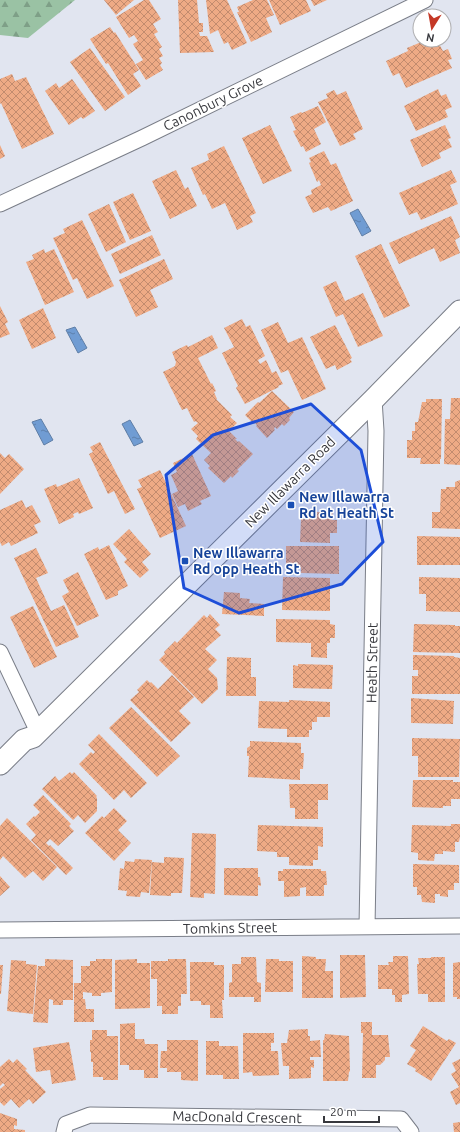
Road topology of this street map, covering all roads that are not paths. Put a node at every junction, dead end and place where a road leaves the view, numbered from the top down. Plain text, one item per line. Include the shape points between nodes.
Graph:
1 (425, 0) edge
2 (0, 204) edge
3 (460, 311) edge
4 (374, 399) junction
5 (0, 652) edge
6 (36, 734) junction
7 (0, 764) edge
8 (0, 778) edge
9 (460, 926) edge
10 (367, 927) junction
11 (0, 930) edge
12 (64, 1132) edge
13 (411, 1132) edge

1 - 2 street, Canonbury Grove via 149,135
3 - 4 main road, New Illawarra Road
4 - 6 main road, New Illawarra Road
4 - 10 street, Heath Street
5 - 6 street
6 - 7 main road, New Illawarra Road via 24,740
6 - 8 main road, New Illawarra Road via 31,746
9 - 10 street, Tomkins Street
10 - 11 street, Tomkins Street
12 - 13 street, MacDonald Crescent via 66,1124 90,1115 401,1118

